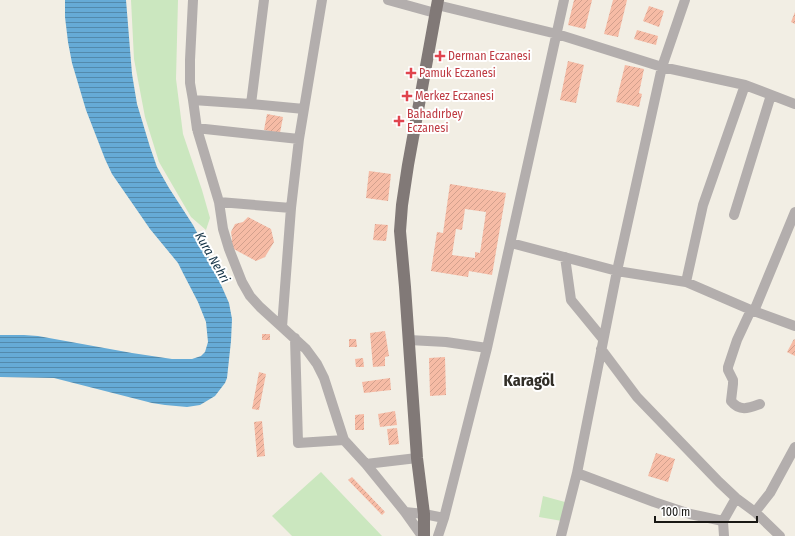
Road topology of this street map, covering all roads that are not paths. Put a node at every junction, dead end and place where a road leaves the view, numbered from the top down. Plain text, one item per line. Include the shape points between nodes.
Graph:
1 (193, 0) edge
2 (264, 0) edge
3 (322, 0) edge
4 (388, 0) edge
5 (564, 0) edge
6 (685, 0) edge
7 (437, 6) edge
8 (557, 34) junction
9 (662, 67) junction
10 (745, 85) junction
11 (771, 95) junction
12 (192, 100) junction
13 (251, 104) junction
14 (795, 104) edge
15 (304, 109) junction
16 (197, 129) junction
17 (299, 139) junction
18 (219, 202) junction
19 (291, 208) junction
20 (795, 212) edge
21 (734, 215) dead end
22 (511, 243) junction
23 (565, 257) junction
24 (617, 271) junction
25 (686, 282) junction
26 (752, 311) junction
27 (795, 326) edge
28 (282, 327) junction
29 (295, 338) junction
30 (409, 340) junction
31 (602, 344) junction
32 (487, 348) junction
33 (760, 404) dead end
34 (344, 440) junction
35 (795, 447) edge
36 (417, 458) junction
37 (366, 464) junction
38 (577, 473) junction
39 (736, 498) junction
40 (406, 512) junction
41 (756, 512) junction
42 (424, 514) junction
43 (444, 518) junction
44 (723, 521) junction
45 (423, 536) edge
46 (438, 536) edge
47 (561, 536) edge
48 (724, 536) edge
49 (780, 536) edge

1 - 12 street via 190,60
2 - 13 street
3 - 15 street
4 - 7 street
5 - 8 street
6 - 9 street
7 - 8 street
7 - 30 main road via 402,205 400,232
8 - 9 street
8 - 22 street
9 - 10 street
9 - 24 street
10 - 11 street
10 - 25 street via 703,206
11 - 14 street
11 - 21 street
12 - 13 street
12 - 16 street
13 - 15 street
15 - 17 street
16 - 17 street
16 - 18 street
17 - 19 street
18 - 19 street
18 - 28 street via 228,249 242,282 250,296
19 - 28 street
20 - 26 street
22 - 23 street
22 - 32 street
23 - 24 street
23 - 31 street via 571,300
24 - 25 street
24 - 31 street
25 - 26 street
26 - 27 street
26 - 33 street via 737,340 728,370 733,380 733,403 746,409
28 - 29 street
29 - 34 street via 317,364 324,378
29 - 34 street via 298,443
30 - 32 street
30 - 36 main road
31 - 38 street
31 - 39 street via 636,397
32 - 43 street
34 - 37 street
35 - 41 street via 770,493
36 - 37 street
36 - 42 main road
37 - 40 street
38 - 44 street via 690,514
38 - 47 street
39 - 41 street
39 - 44 street
40 - 42 street
40 - 45 street
41 - 49 street
42 - 43 street
42 - 45 main road
43 - 46 street
44 - 48 street

